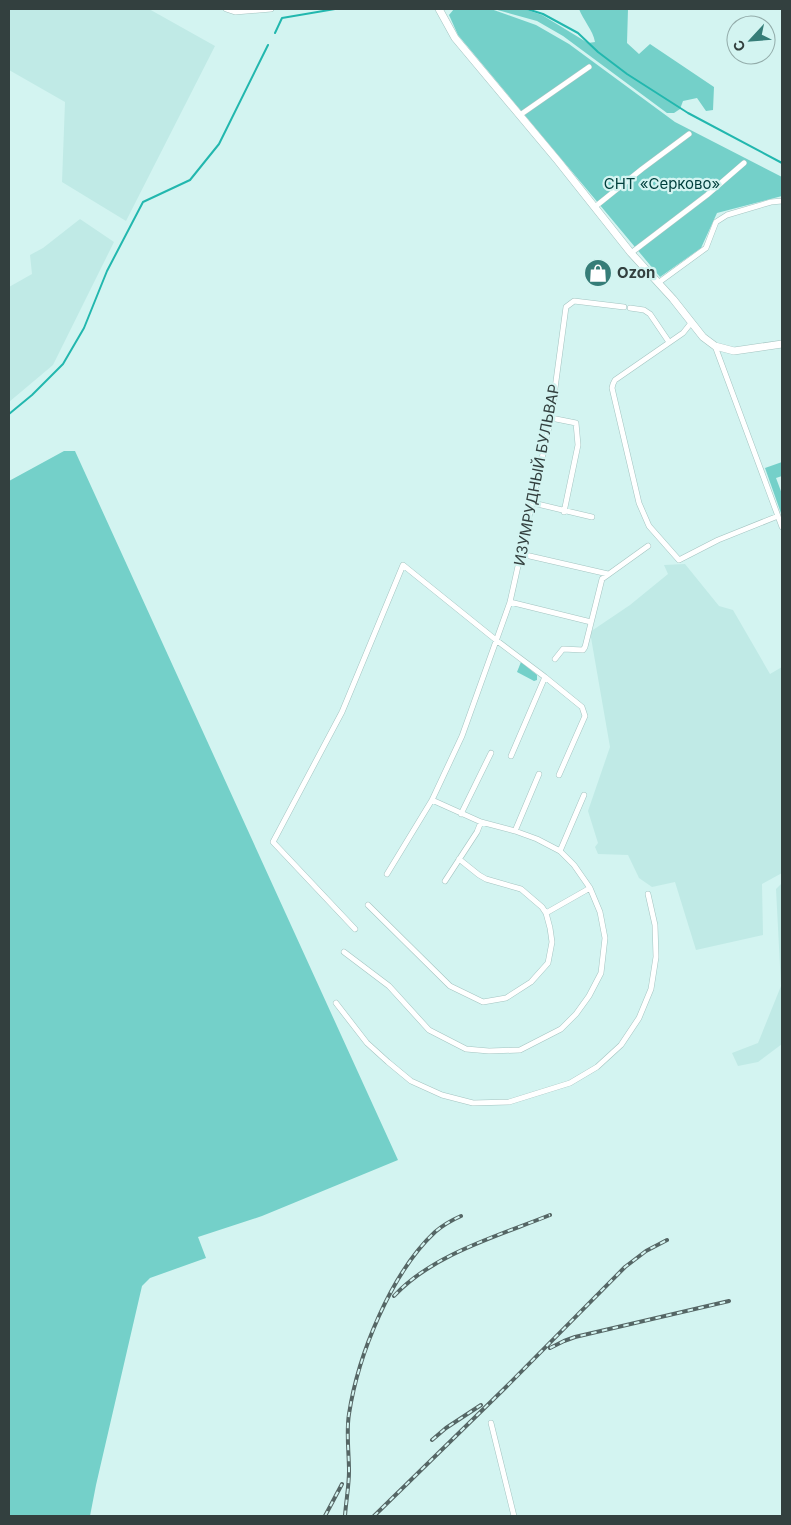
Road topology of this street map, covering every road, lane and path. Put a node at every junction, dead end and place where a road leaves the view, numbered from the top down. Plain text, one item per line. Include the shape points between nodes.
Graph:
1 (226, 9) edge
2 (271, 9) edge
3 (439, 9) edge
4 (589, 67) dead end
5 (520, 115) junction
6 (689, 134) dead end
7 (744, 163) dead end
8 (782, 200) edge
9 (596, 206) junction
10 (631, 253) junction
11 (658, 283) junction
12 (624, 307) dead end
13 (630, 308) dead end
14 (692, 323) junction
15 (670, 342) junction
16 (782, 344) edge
17 (714, 346) junction
18 (551, 418) junction
19 (532, 504) junction
20 (564, 512) junction
21 (778, 516) junction
22 (592, 518) dead end
23 (782, 528) edge
24 (648, 546) dead end
25 (521, 554) junction
26 (608, 574) junction
27 (510, 602) junction
28 (591, 622) junction
29 (496, 640) junction
30 (555, 659) dead end
31 (546, 677) junction
32 (491, 753) dead end
33 (511, 756) dead end
34 (538, 774) dead end
35 (559, 775) dead end
36 (584, 794) dead end
37 (432, 800) junction
38 (461, 814) junction
39 (481, 822) junction
40 (516, 831) junction
41 (560, 851) junction
42 (459, 859) junction
43 (387, 874) dead end
44 (445, 881) dead end
45 (590, 888) junction
46 (648, 894) dead end
47 (368, 905) dead end
48 (546, 913) junction
49 (356, 929) dead end
50 (344, 952) dead end
51 (336, 1003) dead end
52 (491, 1423) dead end
53 (514, 1516) edge

1 - 2 street via 235,12
3 - 5 main road via 455,38
4 - 5 street
5 - 9 main road
6 - 9 street
7 - 10 street
8 - 11 street via 727,214 716,222 706,248
9 - 10 main road
10 - 11 main road
11 - 14 main road
12 - 18 street, ИЗУМРУДНЫЙ БУЛЬВАР via 574,301 566,307
13 - 15 street via 650,314
14 - 15 street
14 - 17 main road
15 - 21 street via 615,380 612,388 639,503 649,526 679,560
16 - 17 main road via 734,351
17 - 21 street
18 - 19 street, ИЗУМРУДНЫЙ БУЛЬВАР
18 - 20 street via 576,423 578,444
19 - 20 street
19 - 25 street, ИЗУМРУДНЫЙ БУЛЬВАР
20 - 22 street
21 - 23 street
24 - 26 street
25 - 26 street
25 - 27 street, ИЗУМРУДНЫЙ БУЛЬВАР
26 - 28 street via 602,579
27 - 28 street
27 - 29 street, ИЗУМРУДНЫЙ БУЛЬВАР
28 - 30 street via 586,647 583,650 566,648
29 - 31 street
29 - 37 street, ИЗУМРУДНЫЙ БУЛЬВАР via 462,736
29 - 49 street via 404,565 342,712 273,842
31 - 33 street
31 - 35 street via 584,711
32 - 38 street
34 - 40 street
36 - 41 street
37 - 38 street
37 - 43 street, ИЗУМРУДНЫЙ БУЛЬВАР
38 - 39 street
39 - 40 street
39 - 42 street
40 - 41 street
41 - 45 street
42 - 44 street
42 - 48 street via 486,879 521,889
45 - 48 street
45 - 50 street via 600,912 605,938 601,973 589,996 561,1029 520,1050 466,1049 429,1030 389,986
46 - 51 street via 656,925 651,989 639,1018 620,1045 597,1067 570,1083 509,1102 473,1103 442,1095 412,1081 367,1044
47 - 48 street via 450,986 483,1002 506,998 531,982 548,963 552,942
52 - 53 street

